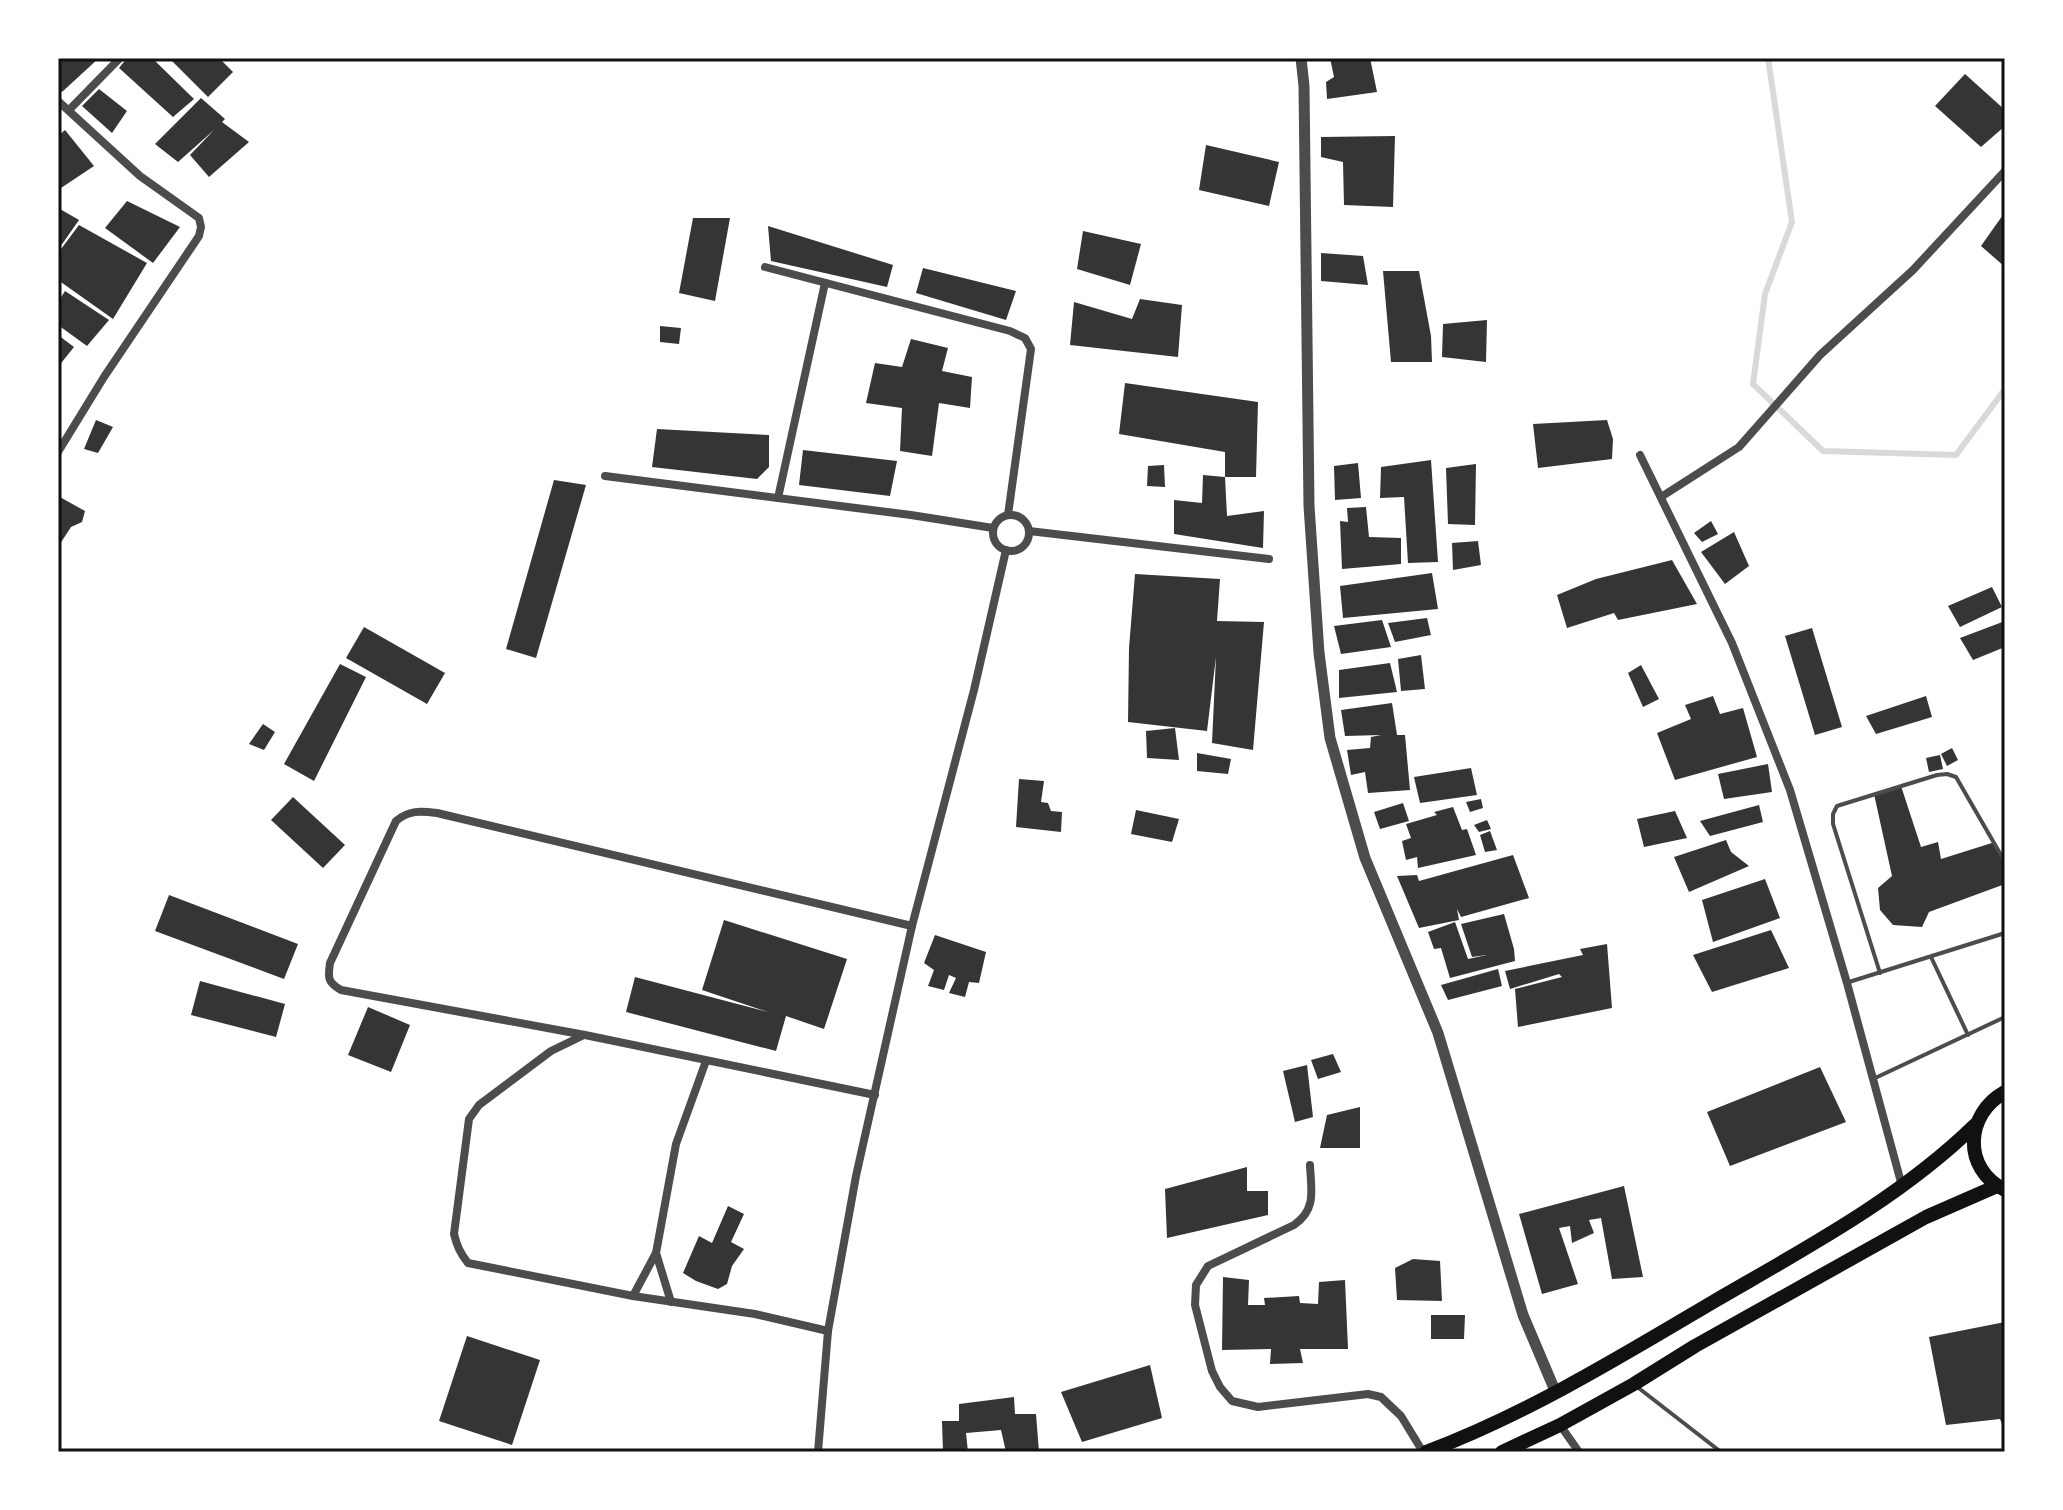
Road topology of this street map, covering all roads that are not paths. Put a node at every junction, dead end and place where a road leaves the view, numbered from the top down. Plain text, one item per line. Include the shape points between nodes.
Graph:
1 (120, 58) edge
2 (1301, 58) edge
3 (58, 101) edge
4 (69, 110) junction
5 (2005, 171) edge
6 (765, 267) dead end
7 (825, 283) junction
8 (58, 452) edge
9 (1640, 455) dead end
10 (605, 476) dead end
11 (1661, 497) junction
12 (778, 498) junction
13 (1008, 515) junction
14 (993, 528) junction
15 (1029, 531) junction
16 (1006, 550) junction
17 (1269, 559) dead end
18 (2005, 862) edge
19 (912, 926) junction
20 (2005, 933) edge
21 (1931, 957) junction
22 (1880, 973) junction
23 (1847, 983) junction
24 (2005, 1017) edge
25 (585, 1035) junction
26 (1968, 1035) junction
27 (706, 1061) junction
28 (1873, 1079) junction
29 (2005, 1092) edge
30 (875, 1095) junction
31 (1975, 1125) junction
32 (1310, 1165) dead end
33 (1903, 1187) junction
34 (2001, 1188) edge
35 (656, 1253) junction
36 (633, 1296) junction
37 (671, 1302) junction
38 (828, 1331) junction
39 (1634, 1384) junction
40 (1556, 1393) junction
41 (1560, 1425) junction
42 (818, 1452) edge
43 (1425, 1452) edge
44 (1502, 1452) edge
45 (1579, 1452) edge
46 (1721, 1452) edge

1 - 4 street
2 - 40 street via 1309,506 1330,738 1365,858 1438,1033 1523,1315
3 - 4 street
4 - 8 street via 140,176 199,218 201,227
5 - 11 street via 1913,270 1820,355 1739,447
6 - 7 street
7 - 12 street
7 - 13 street via 1010,331 1030,343
9 - 11 street
10 - 12 street
11 - 23 street via 1732,643 1790,790
12 - 14 street
13 - 14 street
13 - 15 street via 1022,519
14 - 16 street via 994,542
15 - 16 street via 1020,549
15 - 17 street
16 - 19 street
18 - 22 lane via 1956,777 1937,775 1837,806 1833,824
19 - 25 street via 437,813 404,814 396,821 330,963 332,985
19 - 30 street
20 - 21 lane
21 - 22 lane
21 - 26 lane
22 - 23 lane
23 - 28 street
24 - 26 lane
25 - 27 street
25 - 36 street via 551,1051 479,1105 469,1119 454,1234 468,1263
26 - 28 lane
27 - 30 street
27 - 35 street via 676,1144
28 - 33 street
29 - 31 main road via 1983,1110
30 - 38 street
31 - 33 main road
31 - 34 main road via 1973,1148 1981,1170
32 - 43 street via 1311,1203 1305,1218 1208,1266 1196,1285 1195,1305 1212,1371 1232,1401 1258,1407 1368,1394 1381,1397
33 - 40 main road
34 - 39 main road via 1926,1217
35 - 36 street
35 - 37 street
36 - 37 street
37 - 38 street
38 - 42 street
39 - 41 main road
39 - 46 lane
40 - 43 main road
41 - 44 main road
41 - 45 street

